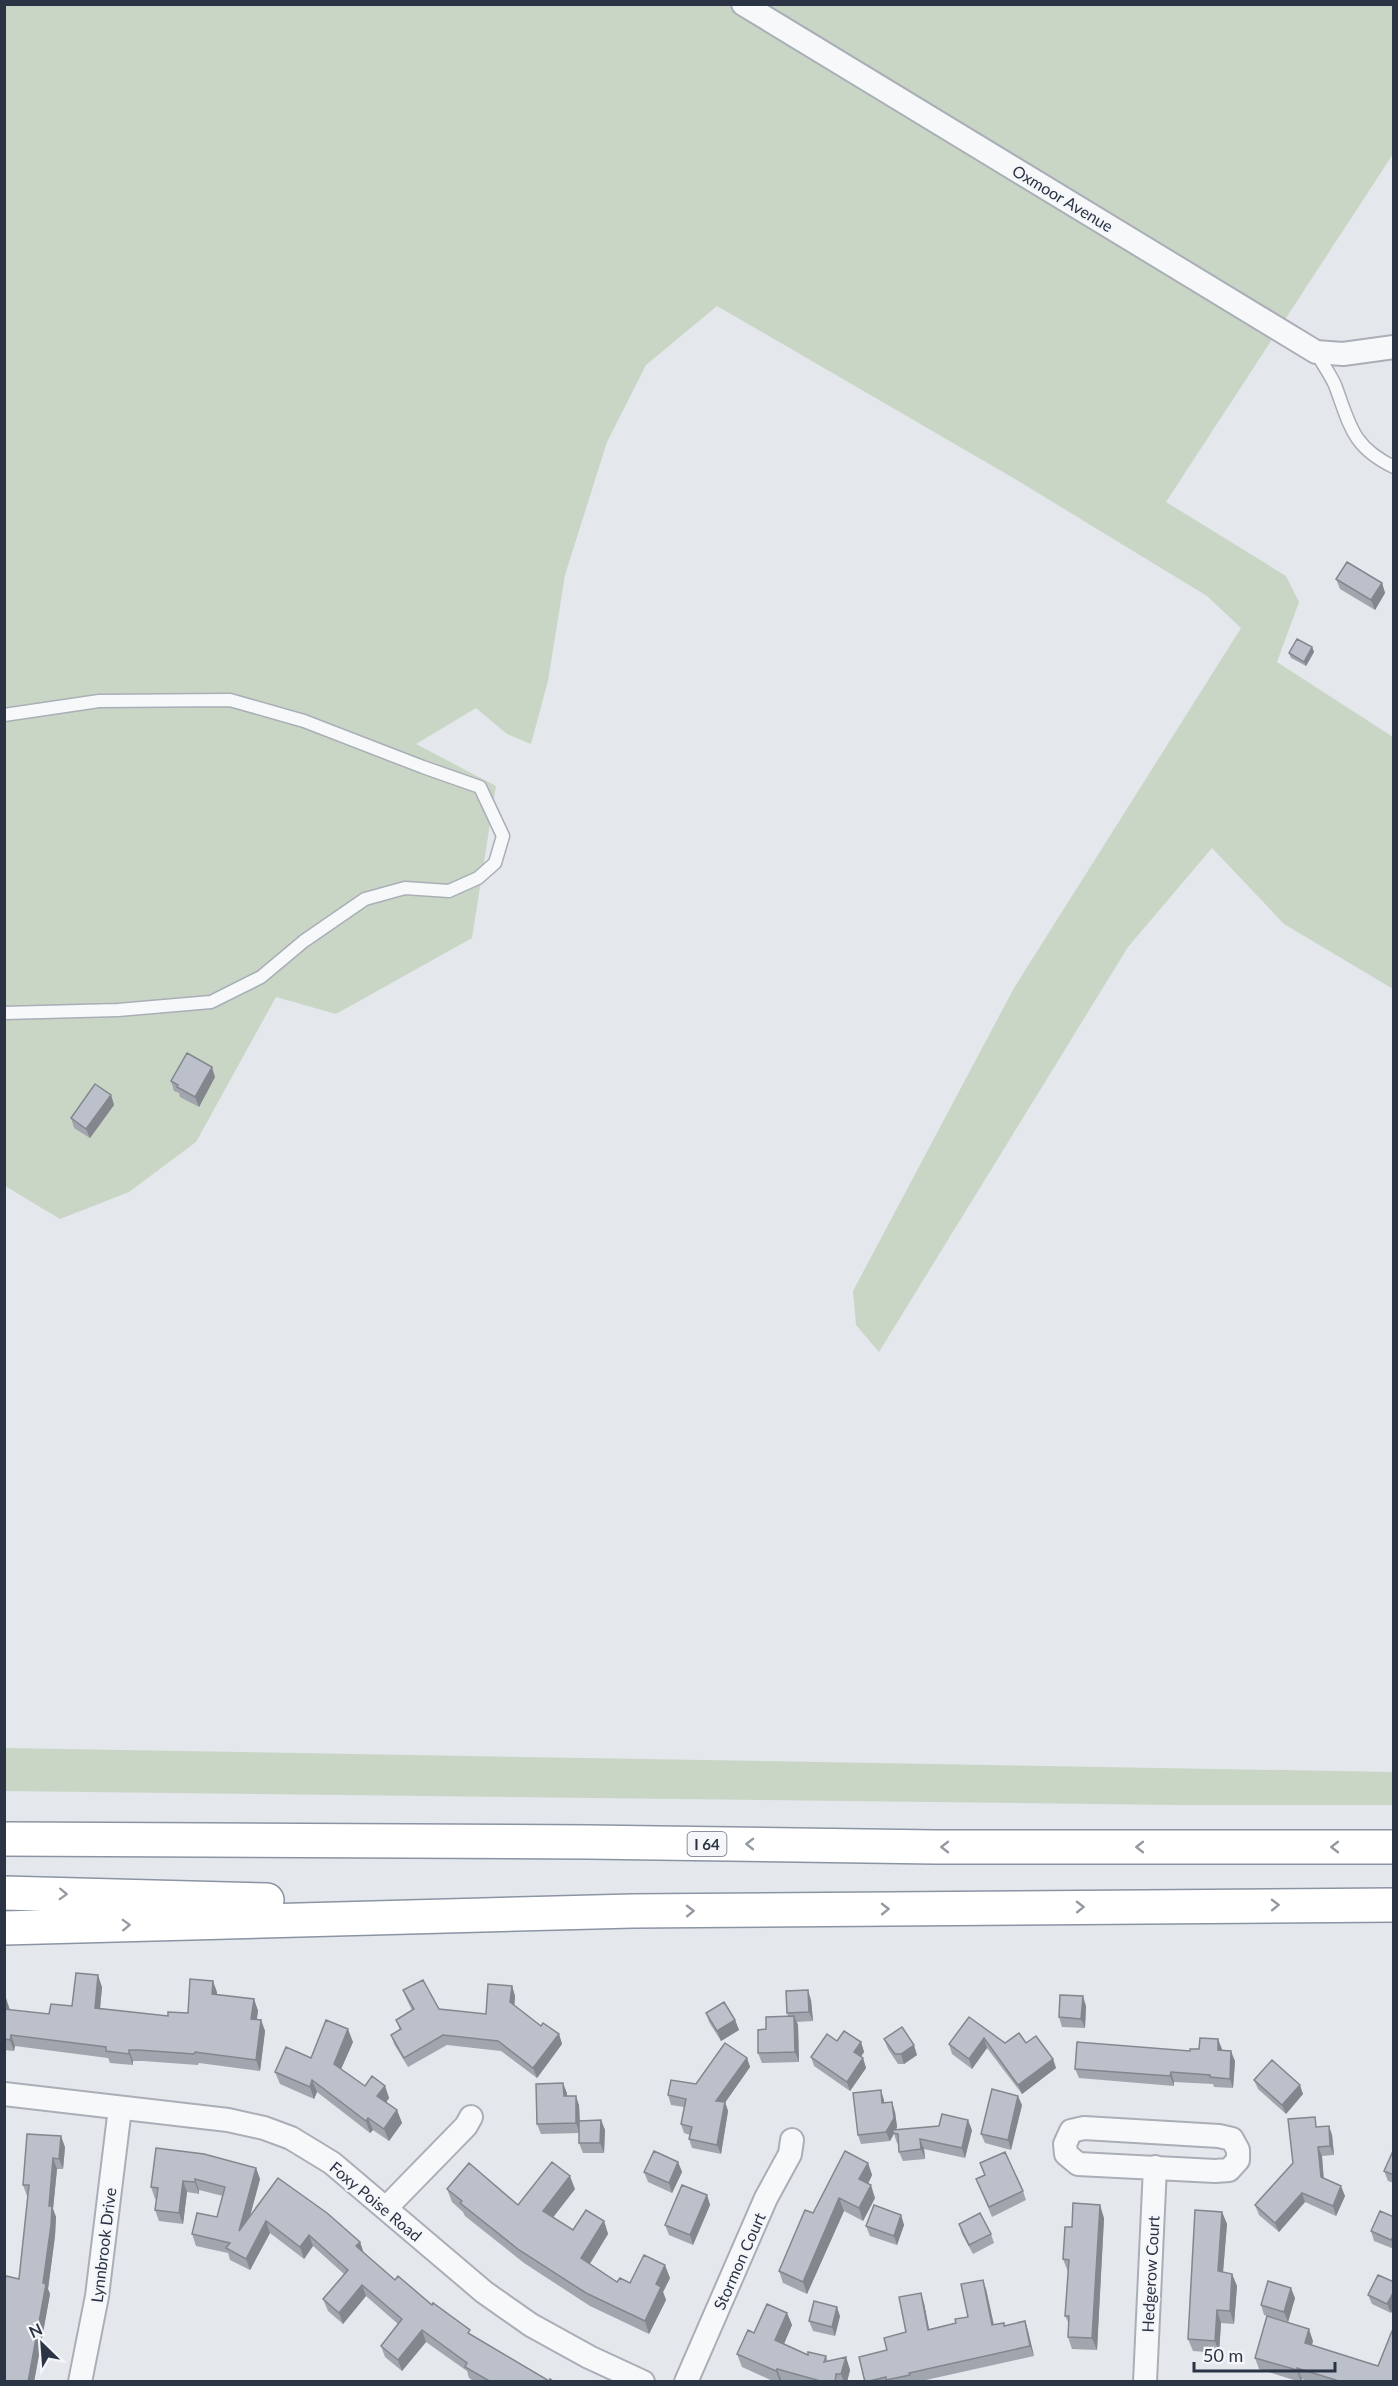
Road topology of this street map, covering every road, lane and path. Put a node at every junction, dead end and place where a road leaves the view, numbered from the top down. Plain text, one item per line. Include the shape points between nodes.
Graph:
1 (742, 4) edge
2 (1394, 347) edge
3 (1316, 352) junction
4 (1394, 467) edge
5 (4, 715) edge
6 (4, 1013) edge
7 (10, 1838) edge
8 (1394, 1847) edge
9 (4, 1893) edge
10 (1394, 1905) edge
11 (632, 1911) junction
12 (4, 1928) edge
13 (4, 2094) edge
14 (120, 2108) junction
15 (471, 2117) dead end
16 (792, 2140) dead end
17 (1155, 2167) junction
18 (386, 2208) junction
19 (80, 2382) edge
20 (643, 2382) edge
21 (686, 2382) edge
22 (1145, 2382) edge

1 - 3 street, Oxmoor Avenue
2 - 3 street, Oxmoor Avenue via 1343,354
3 - 4 lane via 1333,382 1354,436 1363,448
5 - 6 lane via 99,701 230,700 304,721 480,787 503,836 495,863 478,878 449,891 405,888 365,899 261,977 212,1002 118,1011
8 -> 7 highway, I 64
9 -> 11 highway
11 -> 10 highway
12 -> 11 highway
13 - 14 street, Foxy Poise Road
14 - 18 street, Foxy Poise Road via 228,2120 291,2138 332,2163
14 - 19 street, Lynnbrook Drive via 97,2296
15 - 18 street
16 - 21 street, Stormon Court via 790,2154 766,2198
17 - 17 street via 1078,2164 1066,2154 1065,2144 1071,2131 1084,2128 1219,2136 1232,2139 1238,2150 1238,2160 1229,2170
17 - 22 street, Hedgerow Court
18 - 20 street, Foxy Poise Road via 454,2268 531,2325

